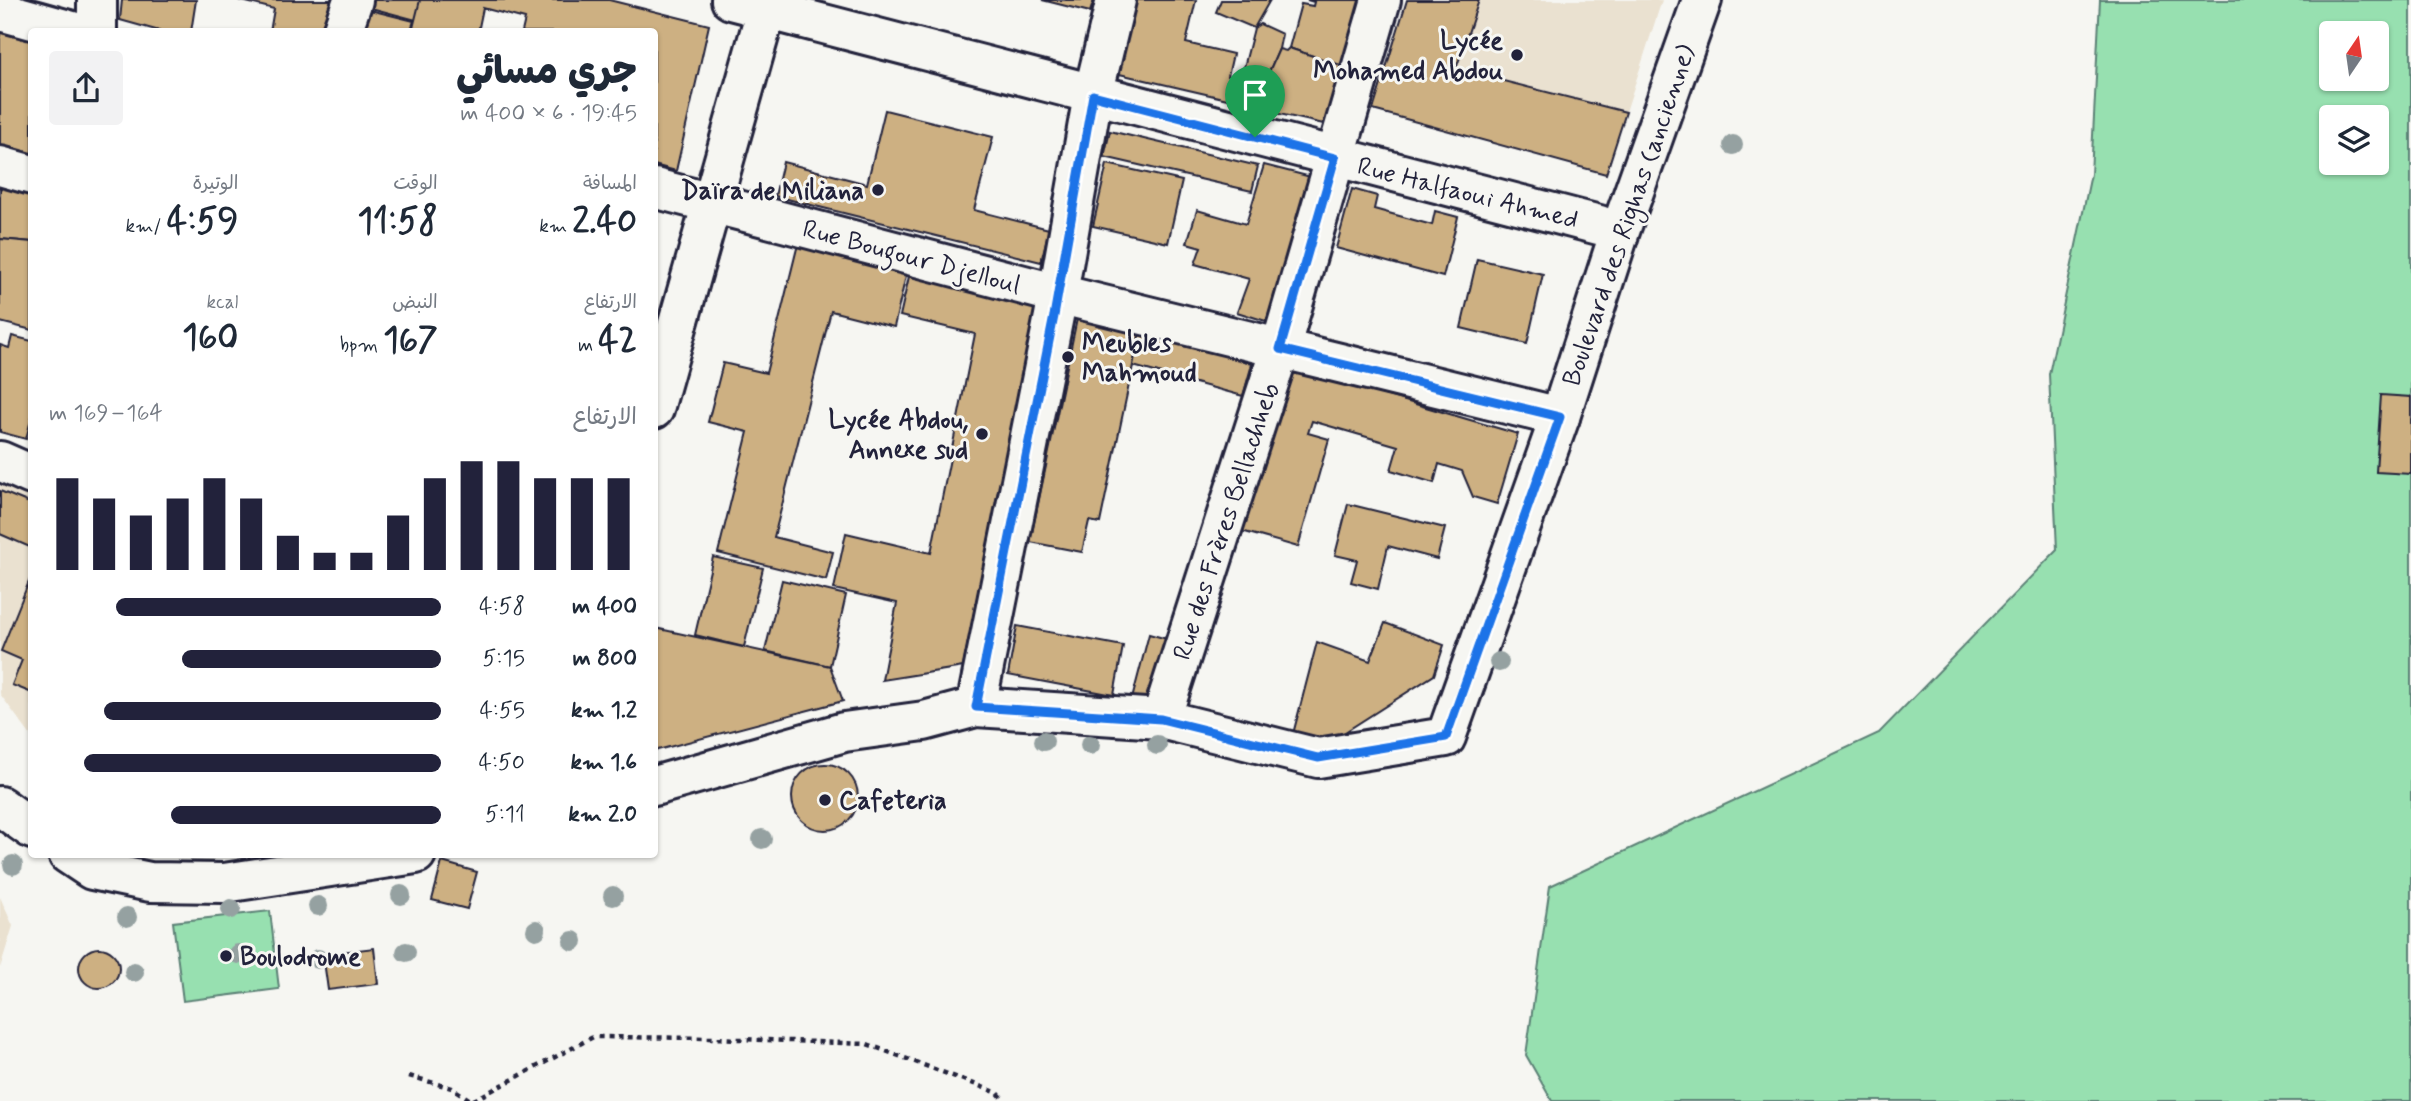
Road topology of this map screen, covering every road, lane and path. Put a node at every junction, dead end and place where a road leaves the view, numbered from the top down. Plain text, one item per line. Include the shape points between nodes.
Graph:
1 (97, 0) edge
2 (353, 0) edge
3 (1116, 0) edge
4 (1381, 0) edge
5 (1702, 0) edge
6 (756, 3) edge
7 (0, 11) edge
8 (62, 28) edge
9 (97, 28) edge
10 (343, 28) edge
11 (1093, 95) junction
12 (1335, 158) junction
13 (0, 166) edge
14 (28, 174) edge
15 (658, 189) edge
16 (712, 204) junction
17 (1599, 225) dead end
18 (1058, 294) junction
19 (663, 344) edge
20 (1280, 349) junction
21 (658, 380) edge
22 (1560, 417) junction
23 (0, 461) edge
24 (28, 473) edge
25 (976, 707) junction
26 (1161, 719) junction
27 (658, 785) edge
28 (0, 806) edge
29 (28, 826) edge
30 (74, 858) edge
31 (390, 858) edge
32 (410, 1076) dead end
33 (1005, 1101) edge

1 - 9 street
2 - 10 street
3 - 11 street
4 - 12 street, Rue des Frères Bellachheb
5 - 22 street, Boulevard des Righas (ancienne)
6 - 11 street, Rue Halfaoui Ahmed
6 - 16 street
7 - 8 street
11 - 12 street, Rue Halfaoui Ahmed
11 - 18 street
12 - 17 street, Rue Halfaoui Ahmed
12 - 20 street, Rue des Frères Bellachheb
13 - 14 street
15 - 16 street, Rue Bougour Djelloul
16 - 18 street, Rue Bougour Djelloul
16 - 19 street
18 - 20 street, Rue Bougour Djelloul
18 - 25 street
19 - 21 street
20 - 22 street, Rue Bougour Djelloul
20 - 26 street, Rue des Frères Bellachheb
22 - 26 street, Boulevard des Righas (ancienne) via 1446,737 1318,758
23 - 24 street
25 - 26 street, Boulevard des Righas (ancienne)
25 - 27 street, Boulevard des Righas (ancienne) via 844,732
28 - 29 street
30 - 31 street via 92,870 150,882 224,883
32 - 33 path via 452,1088 472,1101 593,1037 867,1044 998,1093

